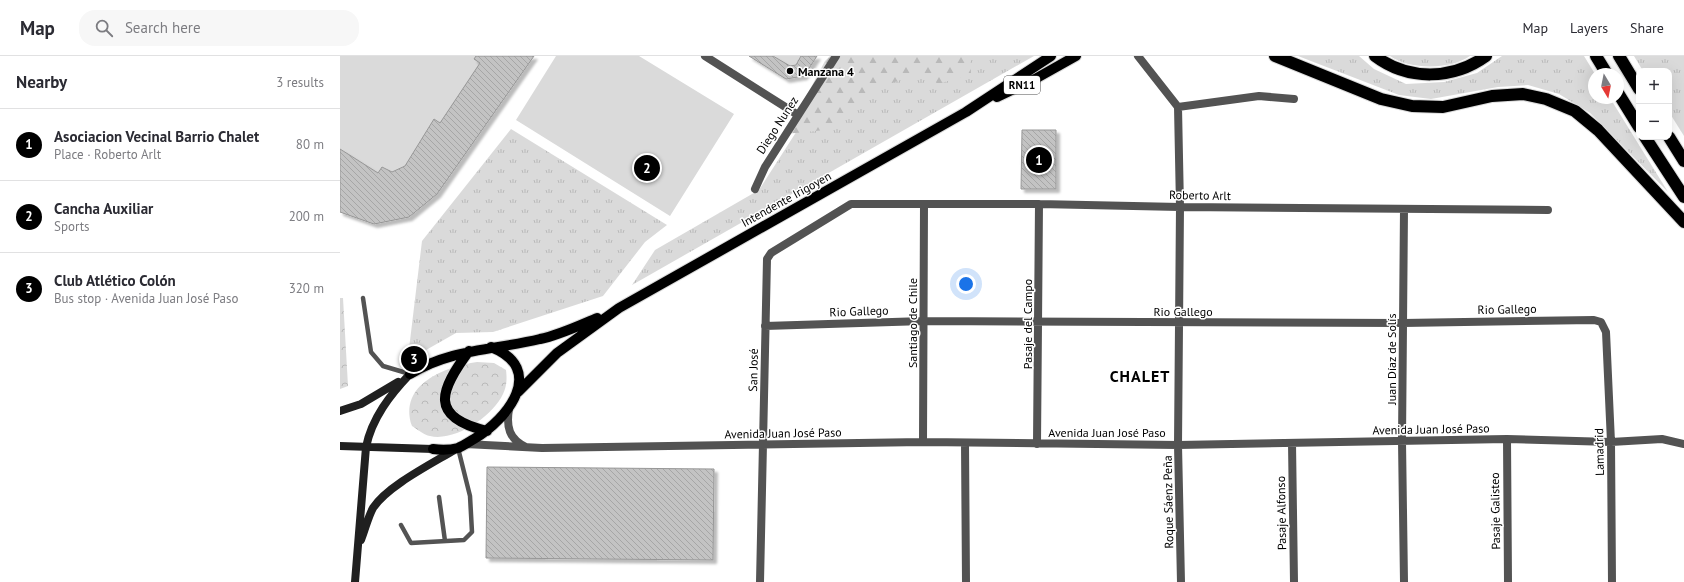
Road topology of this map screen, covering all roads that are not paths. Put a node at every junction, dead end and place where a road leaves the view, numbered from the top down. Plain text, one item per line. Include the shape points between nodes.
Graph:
1 (705, 56) edge
2 (836, 56) edge
3 (1051, 56) edge
4 (1076, 56) edge
5 (1138, 56) edge
6 (1275, 56) edge
7 (1375, 56) edge
8 (1486, 56) edge
9 (1596, 56) edge
10 (1619, 56) edge
11 (1603, 68) edge
12 (1636, 84) edge
13 (1294, 98) dead end
14 (1624, 103) edge
15 (1178, 107) junction
16 (966, 112) junction
17 (798, 114) junction
18 (1636, 122) edge
19 (1647, 140) edge
20 (1671, 140) edge
21 (1684, 161) edge
22 (755, 189) dead end
23 (1684, 197) edge
24 (851, 204) joint
25 (924, 204) junction
26 (1039, 204) junction
27 (1180, 207) junction
28 (1404, 209) junction
29 (1548, 210) dead end
30 (1684, 222) edge
31 (363, 298) dead end
32 (619, 308) junction
33 (924, 321) junction
34 (1601, 322) joint
35 (1039, 323) junction
36 (1179, 323) junction
37 (1403, 323) junction
38 (765, 326) junction
39 (491, 348) junction
40 (469, 351) junction
41 (410, 374) junction
42 (518, 392) junction
43 (509, 409) junction
44 (340, 411) edge
45 (486, 431) junction
46 (1507, 439) junction
47 (1402, 441) junction
48 (923, 442) junction
49 (1611, 442) junction
50 (965, 443) junction
51 (1292, 443) junction
52 (1037, 444) junction
53 (1684, 444) edge
54 (764, 445) junction
55 (1178, 445) junction
56 (340, 446) edge
57 (462, 446) junction
58 (366, 447) junction
59 (529, 448) junction
60 (433, 450) joint
61 (439, 497) dead end
62 (401, 525) dead end
63 (445, 541) junction
64 (358, 550) junction
65 (355, 582) edge
66 (760, 582) edge
67 (966, 582) edge
68 (1181, 582) edge
69 (1294, 582) edge
70 (1404, 582) edge
71 (1508, 582) edge
72 (1612, 582) edge

1 - 17 street
2 - 17 street, Diego Nunez
3 - 16 main road, Intendente Irigoyen / RN11
4 - 16 main road, Intendente Irigoyen / RN11
5 - 15 street
6 - 30 highway via 1381,98 1412,106 1443,106 1492,96 1522,94 1546,99 1575,111 1598,130
7 - 8 highway via 1393,67 1419,75 1447,74 1474,65
9 - 11 highway
10 - 12 highway
13 - 15 street via 1252,96
14 - 18 highway
15 - 27 street, Roque Sáenz Peña
16 - 32 main road, Intendente Irigoyen
17 - 22 street, Diego Nunez via 765,167
19 - 23 highway
20 - 21 highway
24 - 25 street, Roberto Arlt
24 - 38 street, San José via 771,253 767,259
25 - 26 street, Roberto Arlt
25 - 33 street, Santiago de Chile
26 - 27 street, Roberto Arlt
26 - 35 street, Pasaje del Campo
27 - 28 street, Roberto Arlt
27 - 36 street, Roque Sáenz Peña
28 - 29 street, Roberto Arlt
28 - 37 street, Juan Díaz de Solís
31 - 41 lane via 371,352 384,366
32 - 39 main road, Intendente Irigoyen via 567,331
32 - 42 main road, Intendente Irigoyen via 557,353
33 - 35 street, Rio Gallego
33 - 38 street, Rio Gallego
33 - 48 street, Santiago de Chile
34 - 37 street, Rio Gallego via 1594,320
34 - 49 street, Lamadrid via 1606,332
35 - 36 street, Rio Gallego
35 - 52 street, Pasaje del Campo
36 - 37 street, Rio Gallego
36 - 55 street, Roque Sáenz Peña
37 - 47 street, Juan Díaz de Solís
38 - 54 street, San José
39 - 40 main road
39 - 42 main road via 508,355 515,365
40 - 41 main road via 426,364
40 - 45 main road via 451,375 445,392 446,408 458,421
41 - 44 main road via 360,404
41 - 58 main road via 390,396 378,415
42 - 43 main road
43 - 45 main road
43 - 59 street via 509,431 514,439
45 - 57 main road
46 - 47 street, Avenida Juan José Paso
46 - 49 street, Avenida Juan José Paso
46 - 71 street, Pasaje Galisteo
47 - 51 street, Avenida Juan José Paso
47 - 70 street, Juan Díaz de Solís
48 - 50 street, Avenida Juan José Paso
48 - 54 street, Avenida Juan José Paso
49 - 53 street, Avenida Juan José Paso via 1662,439
49 - 72 street, Lamadrid
50 - 52 street, Avenida Juan José Paso
50 - 67 street
51 - 55 street, Avenida Juan José Paso
51 - 69 street, Pasaje Alfonso
52 - 55 street, Avenida Juan José Paso
54 - 59 street, Avenida Juan José Paso
54 - 66 street, San José
55 - 68 street, Roque Sáenz Peña
56 - 58 main road
57 - 59 street, Avenida Juan José Paso
57 - 60 main road
57 - 63 lane via 470,496 472,532 464,540
57 - 64 main road via 390,490 379,500 372,509
58 - 60 main road
58 - 64 main road
61 - 63 lane
62 - 63 lane via 411,542
64 - 65 main road

